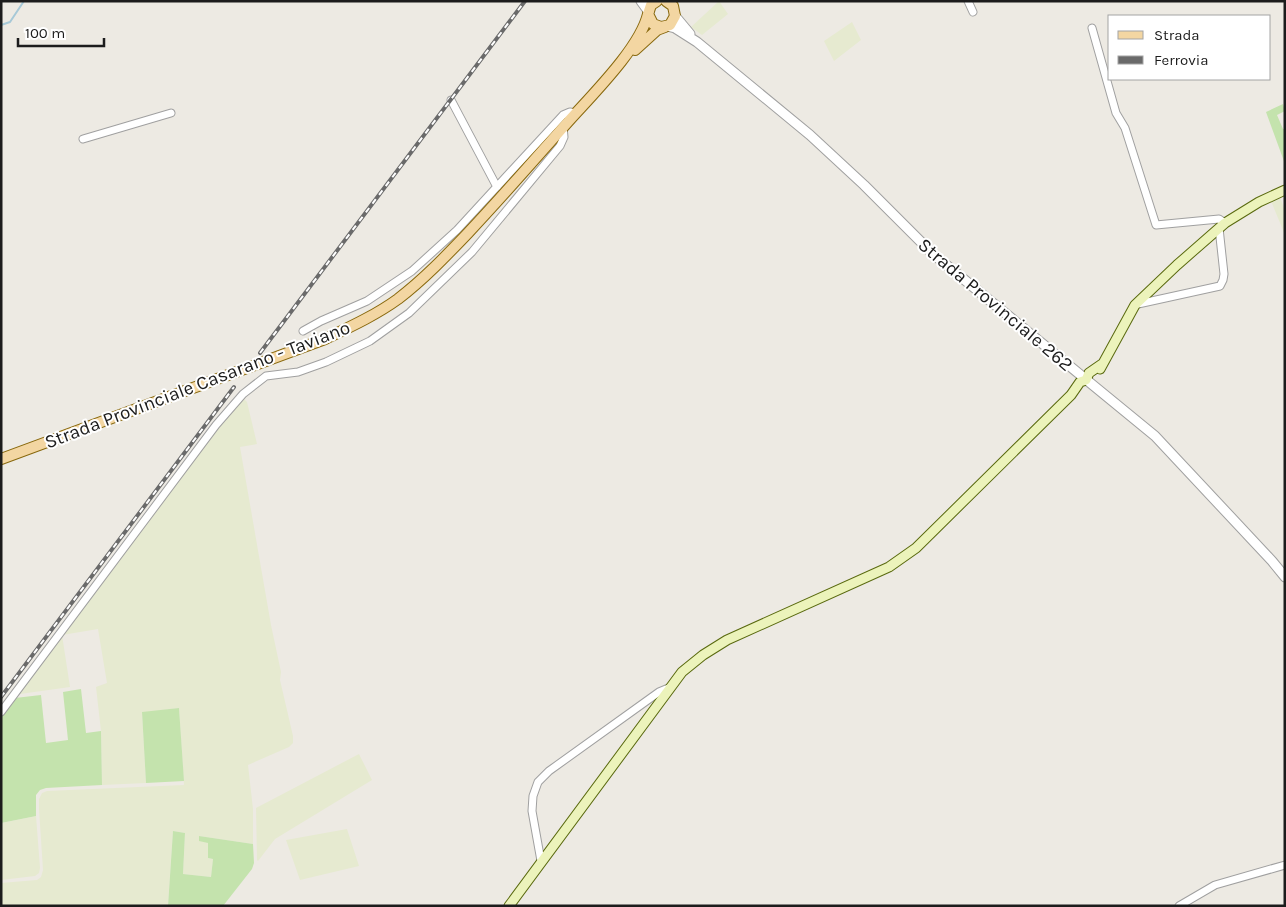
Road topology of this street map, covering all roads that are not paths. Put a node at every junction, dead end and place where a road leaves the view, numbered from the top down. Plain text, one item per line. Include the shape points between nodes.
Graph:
1 (640, 1) edge
2 (657, 1) edge
3 (666, 1) edge
4 (682, 1) edge
5 (968, 1) edge
6 (973, 12) dead end
7 (648, 13) junction
8 (675, 15) junction
9 (666, 27) junction
10 (1092, 28) dead end
11 (696, 42) junction
12 (617, 66) junction
13 (451, 100) dead end
14 (171, 113) dead end
15 (576, 113) junction
16 (563, 127) junction
17 (83, 139) dead end
18 (497, 187) junction
19 (1285, 190) edge
20 (1222, 226) junction
21 (1135, 305) junction
22 (303, 331) dead end
23 (1086, 380) junction
24 (1, 459) edge
25 (1285, 577) edge
26 (671, 687) junction
27 (1, 712) edge
28 (541, 861) junction
29 (1285, 865) edge
30 (509, 906) edge
31 (1179, 906) edge

1 - 7 street
2 - 7 main road, Strada Provinciale Casarano - Taviano
3 - 8 main road via 673,6
4 - 8 main road, Strada Provinciale Casarano - Taviano
5 - 6 street
7 - 9 main road via 653,24
7 - 12 main road, Strada Provinciale Casarano - Taviano via 642,33
8 - 9 main road, Strada Provinciale Casarano - Taviano via 673,22
8 - 11 street
9 - 11 street via 676,28
9 - 12 main road, Strada Provinciale Casarano - Taviano via 657,30
10 - 20 street via 1116,113 1125,128 1156,225 1219,219
11 - 23 street, Strada Provinciale 262 via 810,135 933,254
12 - 15 main road, Strada Provinciale Casarano - Taviano
13 - 18 street
14 - 17 street
15 - 16 main road, Strada Provinciale Casarano - Taviano
15 - 18 street via 563,115
16 - 24 main road, Strada Provinciale Casarano - Taviano via 431,272 397,300 325,339
16 - 27 street via 564,137 560,146 472,252 409,314 370,341 298,372 266,376 243,394 216,425
18 - 22 street via 412,271 367,302
19 - 20 main road
20 - 21 main road
20 - 21 street via 1224,274 1220,286
21 - 23 main road via 1094,377
23 - 25 street, Strada Provinciale 262 via 1155,436
23 - 26 main road via 903,558 727,640 682,672
26 - 28 main road
26 - 28 street via 659,692 572,754 538,782 532,811
28 - 30 main road
29 - 31 street via 1215,885

